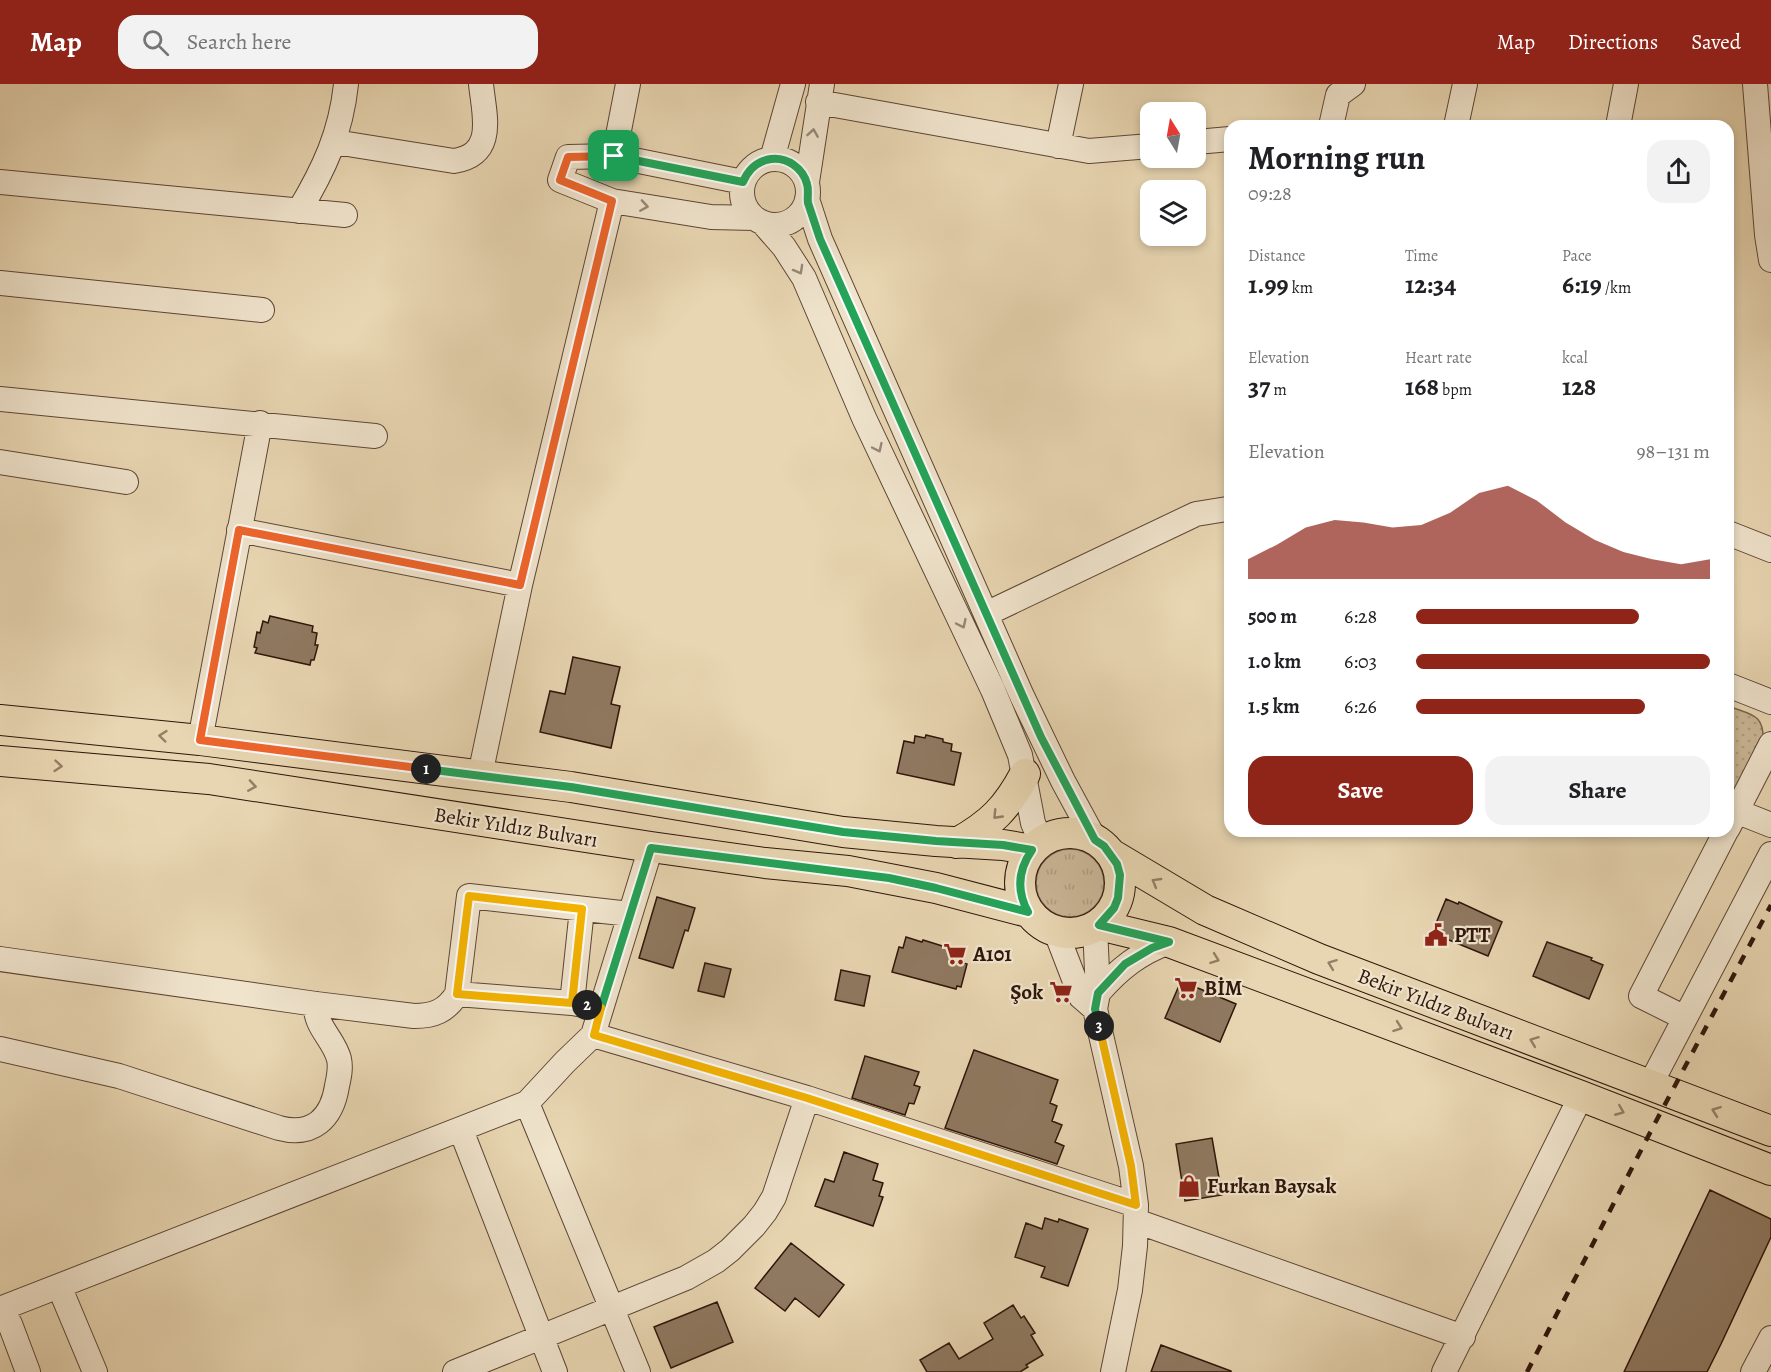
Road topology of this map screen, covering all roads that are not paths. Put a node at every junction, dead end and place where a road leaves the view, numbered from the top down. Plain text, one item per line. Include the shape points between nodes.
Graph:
1 (346, 84) edge
2 (481, 84) edge
3 (628, 84) edge
4 (793, 84) edge
5 (1071, 84) edge
6 (1465, 84) edge
7 (1626, 84) edge
8 (1755, 84) edge
9 (1340, 88) edge
10 (820, 93) edge
11 (1332, 120) edge
12 (1457, 120) edge
13 (1619, 120) edge
14 (1224, 140) edge
15 (1206, 141) edge
16 (334, 142) junction
17 (1058, 146) junction
18 (1140, 147) edge
19 (614, 156) junction
20 (772, 159) junction
21 (0, 182) edge
22 (743, 182) junction
23 (807, 191) junction
24 (612, 201) junction
25 (299, 211) junction
26 (345, 215) dead end
27 (759, 221) junction
28 (1771, 260) edge
29 (0, 283) edge
30 (261, 310) dead end
31 (0, 399) edge
32 (260, 423) junction
33 (375, 436) dead end
34 (0, 462) edge
35 (126, 482) dead end
36 (1224, 510) edge
37 (239, 530) junction
38 (1734, 535) edge
39 (1771, 550) edge
40 (520, 585) junction
41 (986, 614) junction
42 (1734, 687) edge
43 (1771, 702) edge
44 (0, 720) edge
45 (200, 740) junction
46 (1771, 744) edge
47 (0, 762) edge
48 (1025, 774) junction
49 (480, 775) junction
50 (1734, 813) edge
51 (1734, 820) edge
52 (1771, 825) edge
53 (1721, 837) edge
54 (957, 843) junction
55 (1036, 846) junction
56 (1103, 847) junction
57 (651, 848) junction
58 (1771, 854) edge
59 (582, 909) junction
60 (1028, 912) junction
61 (630, 914) junction
62 (1097, 926) junction
63 (1056, 932) junction
64 (1169, 942) junction
65 (0, 959) edge
66 (457, 994) junction
67 (1096, 1001) junction
68 (572, 1003) junction
69 (316, 1004) junction
70 (601, 1008) junction
71 (1685, 1018) junction
72 (594, 1035) junction
73 (0, 1049) edge
74 (1650, 1085) junction
75 (1581, 1095) junction
76 (807, 1098) junction
77 (527, 1103) junction
78 (461, 1130) junction
79 (1771, 1131) edge
80 (1771, 1170) edge
81 (1136, 1213) junction
82 (59, 1286) junction
83 (612, 1308) junction
84 (0, 1310) edge
85 (541, 1337) junction
86 (1463, 1337) junction
87 (1771, 1338) edge
88 (1110, 1370) edge
89 (28, 1372) edge
90 (94, 1372) edge
91 (455, 1372) edge
92 (555, 1372) edge
93 (638, 1372) edge
94 (1444, 1372) edge
95 (1753, 1372) edge

1 - 16 street
2 - 16 street via 484,139 477,151 463,159 454,161
3 - 19 street
4 - 20 street
5 - 17 street
6 - 12 street
7 - 13 street
8 - 28 street
9 - 11 street
10 - 17 street
23 -> 10 street
14 - 15 street
16 - 25 street
17 - 18 street via 1089,151
19 - 22 street
19 - 24 street via 568,157 560,180
20 - 22 street via 756,165
20 - 23 street via 783,160 801,172
21 - 25 street
22 - 27 street via 746,210
23 - 27 street via 803,210 791,221 774,225
23 - 41 street via 820,239
24 -> 27 street
24 - 40 street
25 - 26 street
27 -> 48 street via 784,247 804,279 864,418 993,690
29 - 30 street
31 - 32 street
32 - 33 street
32 - 37 street
34 - 35 street
36 - 41 street via 1196,513
37 - 40 street
37 - 45 street
38 - 39 street
40 - 49 street
41 - 56 street via 1041,737
42 - 43 street
45 -> 44 main road, Bekir Yıldız Bulvarı
45 - 49 main road, Bekir Yıldız Bulvarı
46 - 50 street
47 -> 57 main road, Bekir Yıldız Bulvarı via 208,779
48 -> 54 main road via 997,816
48 - 55 street
49 - 54 main road, Bekir Yıldız Bulvarı via 843,832
51 - 52 street
53 - 71 street via 1641,996
54 - 55 main road, Bekir Yıldız Bulvarı
55 - 56 main road via 1051,837 1073,833
55 - 60 main road via 1026,859 1019,880
56 - 62 main road via 1120,875 1120,886 1114,908
74 -> 56 main road, Bekir Yıldız Bulvarı via 1309,955 1205,910
57 - 60 main road, Bekir Yıldız Bulvarı via 879,876
57 - 61 street
58 - 71 street
59 - 61 street
59 - 66 street via 469,896
59 - 68 street
60 - 63 main road via 1045,928
61 - 70 street
62 - 63 main road via 1078,933
62 - 64 main road, Bekir Yıldız Bulvarı
62 - 67 street
63 - 67 street via 1081,997
64 - 67 street via 1125,964
64 -> 75 main road, Bekir Yıldız Bulvarı
65 - 69 street
66 - 68 street
66 - 69 street via 445,1009 428,1016
67 - 81 street via 1131,1166
68 - 70 street
69 - 73 street via 317,1019 339,1057 340,1071 328,1114 295,1131 119,1076
70 - 72 street
71 - 74 street
72 - 76 street
72 - 77 street
79 -> 74 main road, Bekir Yıldız Bulvarı
75 -> 80 main road, Bekir Yıldız Bulvarı
75 - 86 street
76 - 81 street
76 - 83 street via 774,1197 743,1238 701,1270
77 - 78 street
77 - 83 street
78 - 82 street
78 - 85 street
81 - 86 street
81 - 88 street via 1130,1290
82 - 84 street
82 - 90 street
83 - 85 street
83 - 93 street
84 - 89 street via 10,1324
85 - 91 street
85 - 92 street
86 - 94 street
87 - 95 street

